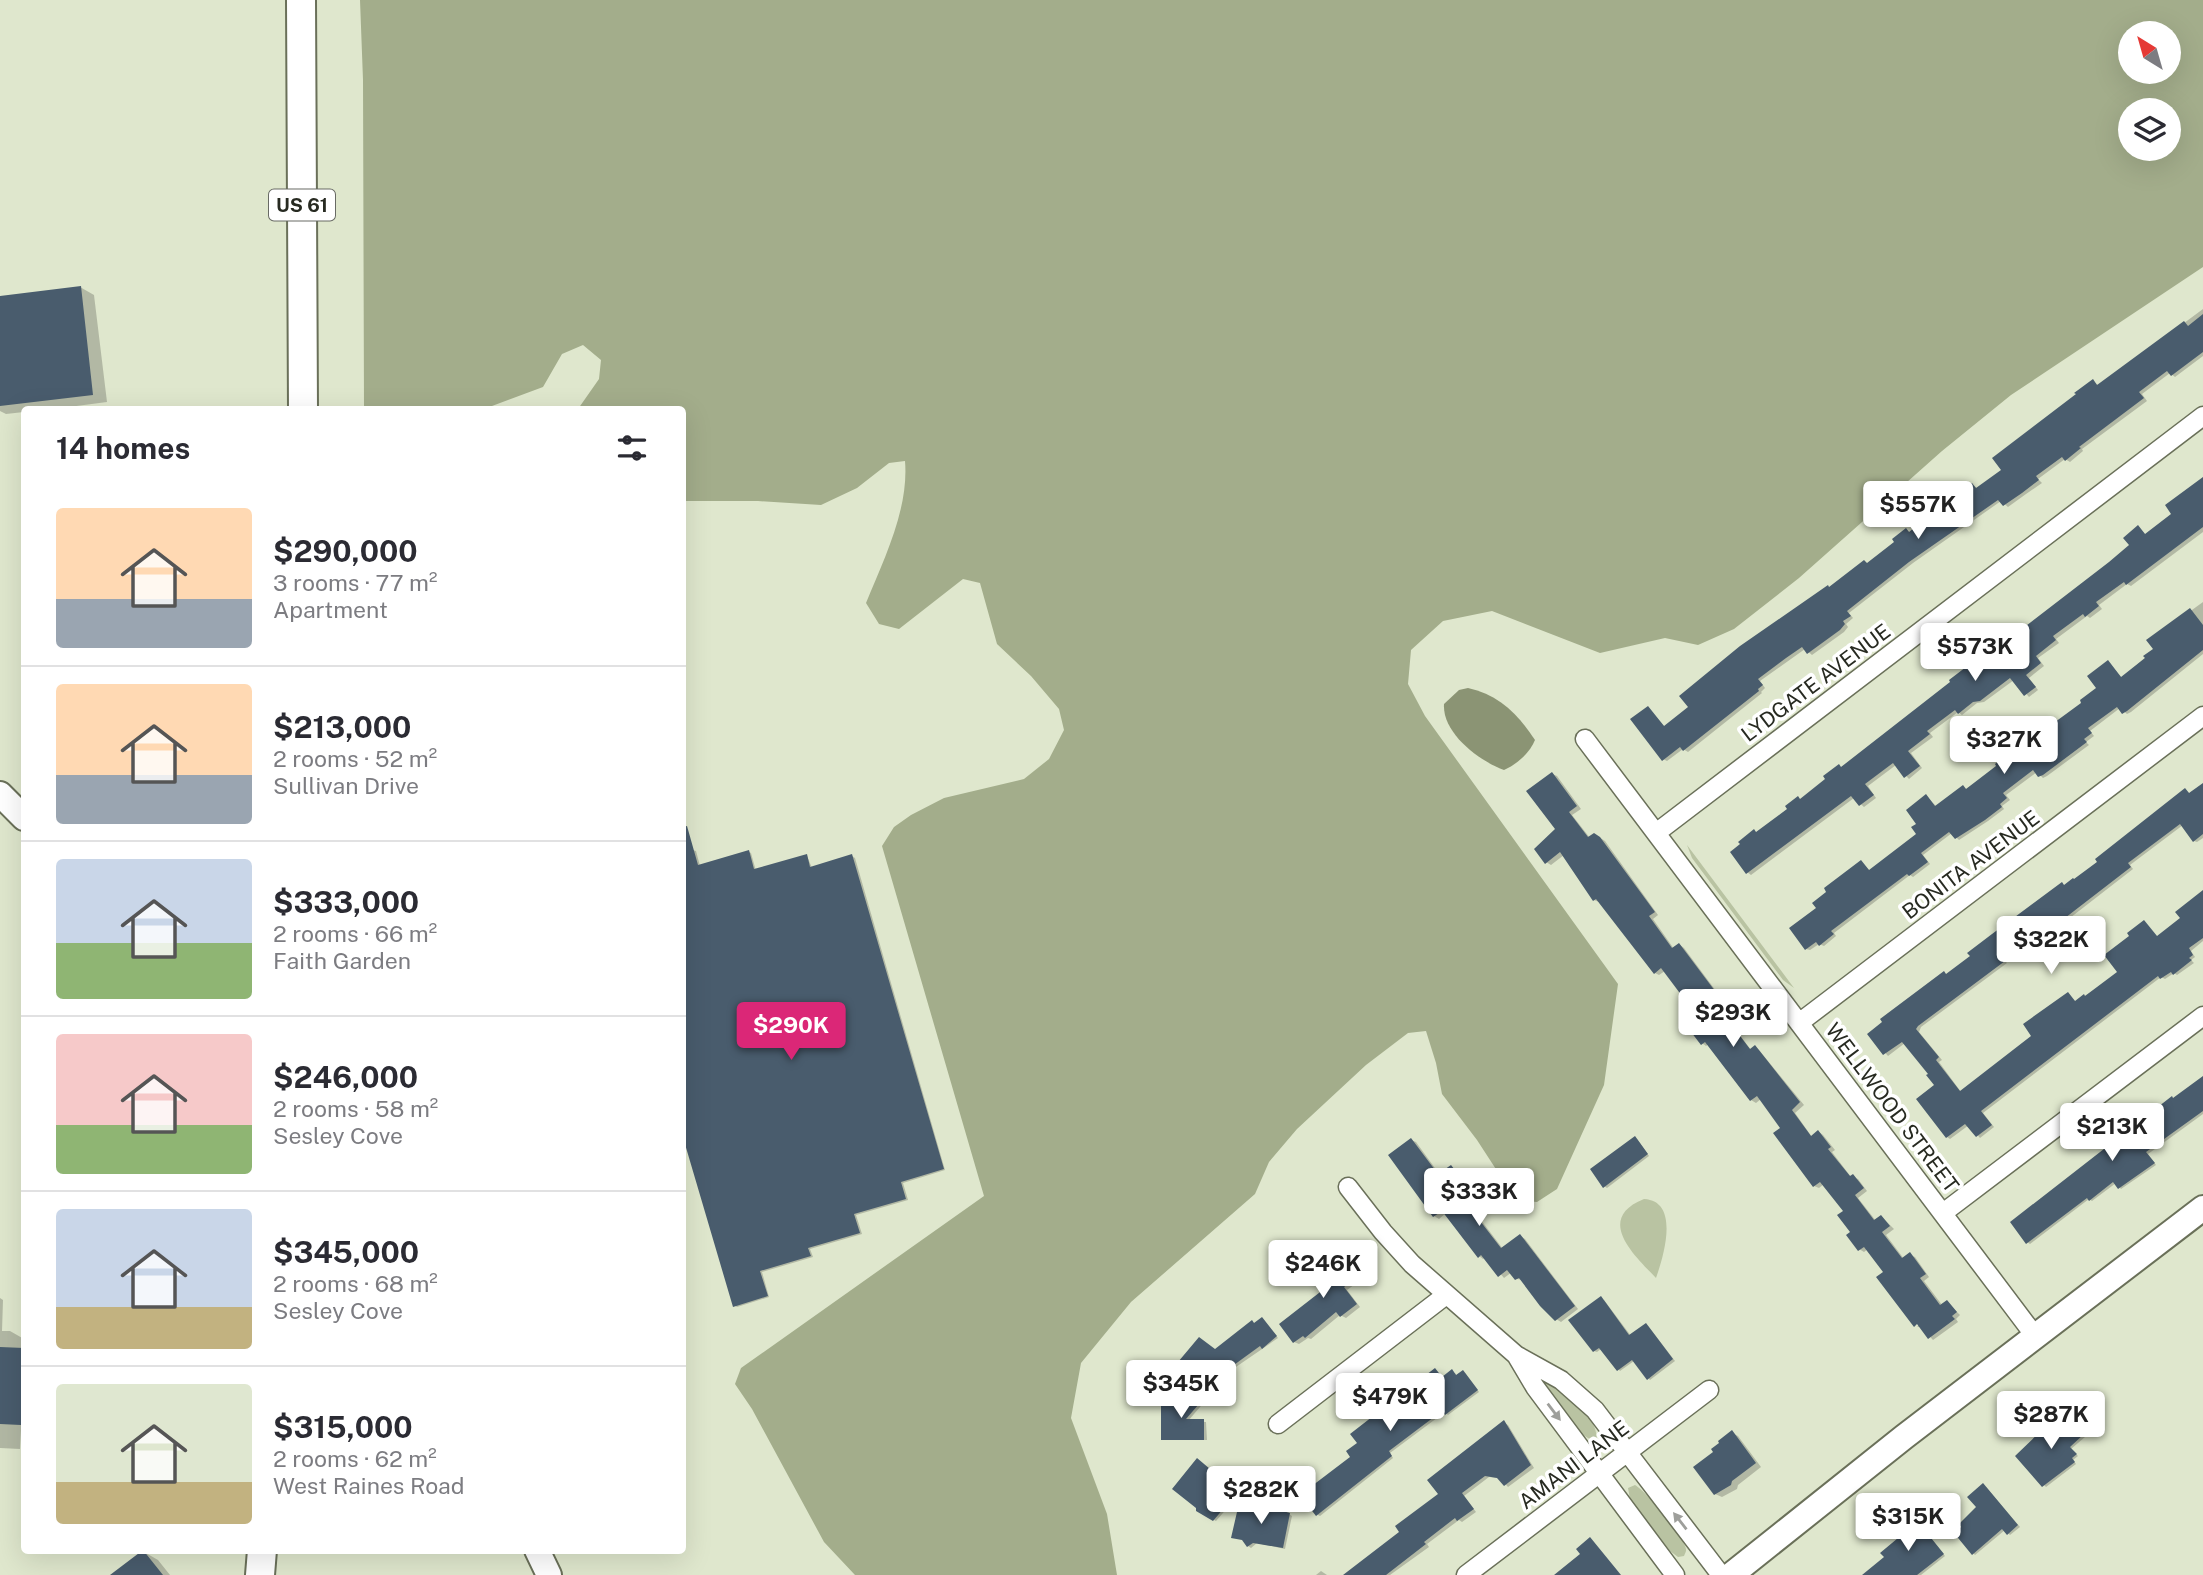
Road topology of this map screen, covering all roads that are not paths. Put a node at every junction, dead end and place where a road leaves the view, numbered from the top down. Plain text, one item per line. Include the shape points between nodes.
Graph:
1 (301, 0) edge
2 (303, 406) edge
3 (2203, 416) edge
4 (2203, 716) edge
5 (1585, 739) dead end
6 (0, 794) edge
7 (21, 815) edge
8 (1656, 833) junction
9 (2203, 1016) edge
10 (1799, 1023) junction
11 (1348, 1187) dead end
12 (2203, 1208) edge
13 (1943, 1213) junction
14 (1446, 1295) junction
15 (2035, 1336) junction
16 (1516, 1355) junction
17 (1709, 1390) dead end
18 (1278, 1424) dead end
19 (1627, 1452) junction
20 (1600, 1474) junction
21 (262, 1554) edge
22 (539, 1554) edge
23 (260, 1575) edge
24 (549, 1575) edge
25 (1466, 1575) edge
26 (1675, 1575) edge
27 (1721, 1575) edge
28 (1731, 1575) edge

1 - 2 highway, US 61
3 - 8 street, LYDGATE AVENUE
4 - 10 street, BONITA AVENUE
5 - 8 street, WELLWOOD STREET
6 - 7 main road
8 - 10 street, WELLWOOD STREET
9 - 13 street
10 - 13 street, WELLWOOD STREET
11 - 14 street via 1392,1243
12 - 15 main road
13 - 15 street, WELLWOOD STREET
14 - 16 street
14 - 18 street
15 - 28 main road
16 - 19 street via 1584,1398
16 -> 20 street
17 - 19 street, AMANI LANE
19 - 20 street, AMANI LANE
27 -> 19 street
20 - 25 street, AMANI LANE
20 - 26 street
21 - 23 highway
22 - 24 main road

